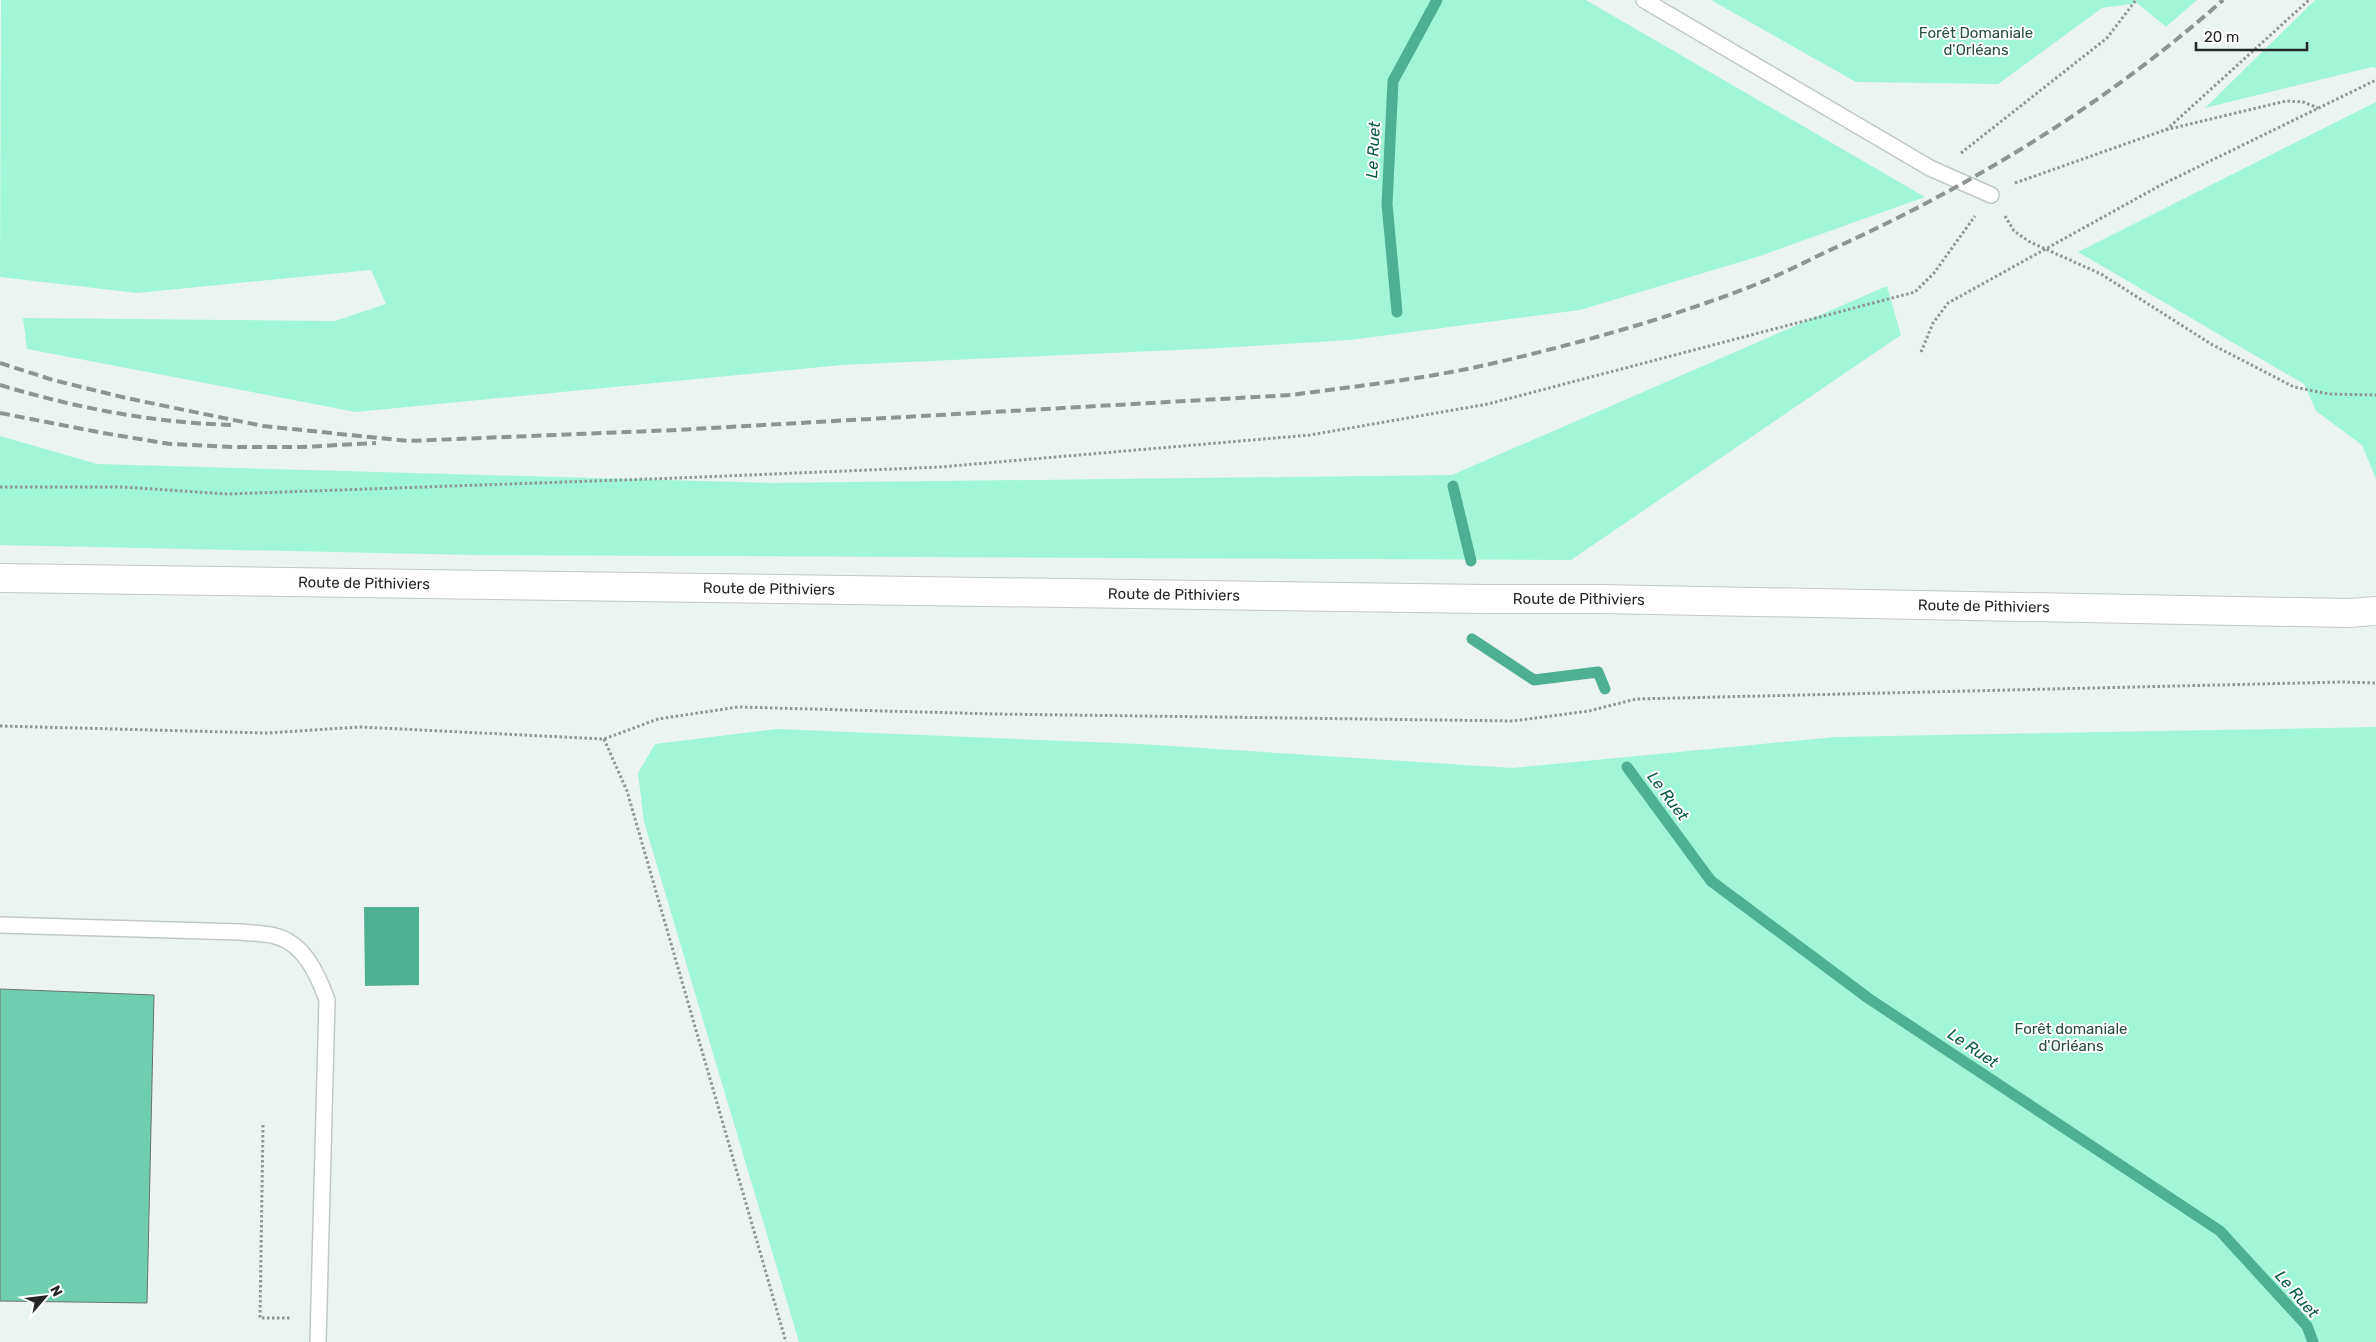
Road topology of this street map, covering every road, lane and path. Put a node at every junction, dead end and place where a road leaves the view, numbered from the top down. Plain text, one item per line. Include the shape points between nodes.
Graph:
1 (1644, 0) edge
2 (2136, 0) edge
3 (2310, 0) edge
4 (2376, 80) edge
5 (2318, 108) junction
6 (2165, 130) junction
7 (1943, 173) junction
8 (1991, 194) junction
9 (2045, 248) junction
10 (1921, 352) dead end
11 (2376, 395) edge
12 (0, 486) edge
13 (0, 578) edge
14 (2376, 611) edge
15 (2348, 613) junction
16 (2376, 620) edge
17 (2376, 683) edge
18 (0, 726) edge
19 (604, 739) junction
20 (0, 925) edge
21 (263, 1125) dead end
22 (319, 1318) junction
23 (318, 1342) edge
24 (786, 1342) edge

1 - 7 lane
2 - 7 path via 2107,38 1953,159
3 - 6 path
4 - 5 path
5 - 6 path via 2303,102 2286,101
5 - 9 path via 2161,185
6 - 8 path
7 - 8 lane
8 - 9 path via 2014,231
8 - 12 path via 1934,273 1915,292 1488,404 1310,435 940,467 678,478 228,494 122,487
9 - 10 path via 1948,303 1932,323
9 - 11 path via 2101,274 2211,344 2294,387 2328,394
13 - 15 main road, Route de Pithiviers via 1609,599
14 - 15 main road, Route de Pithiviers
15 - 16 main road, Route de Pithiviers
17 - 19 path via 1636,700 1589,711 1513,721 738,707 658,719
18 - 19 path via 267,733 360,727
19 - 24 path via 627,791
20 - 22 lane via 240,932 276,936 298,948 317,972 327,1000
21 - 22 path via 260,1318
22 - 23 lane

